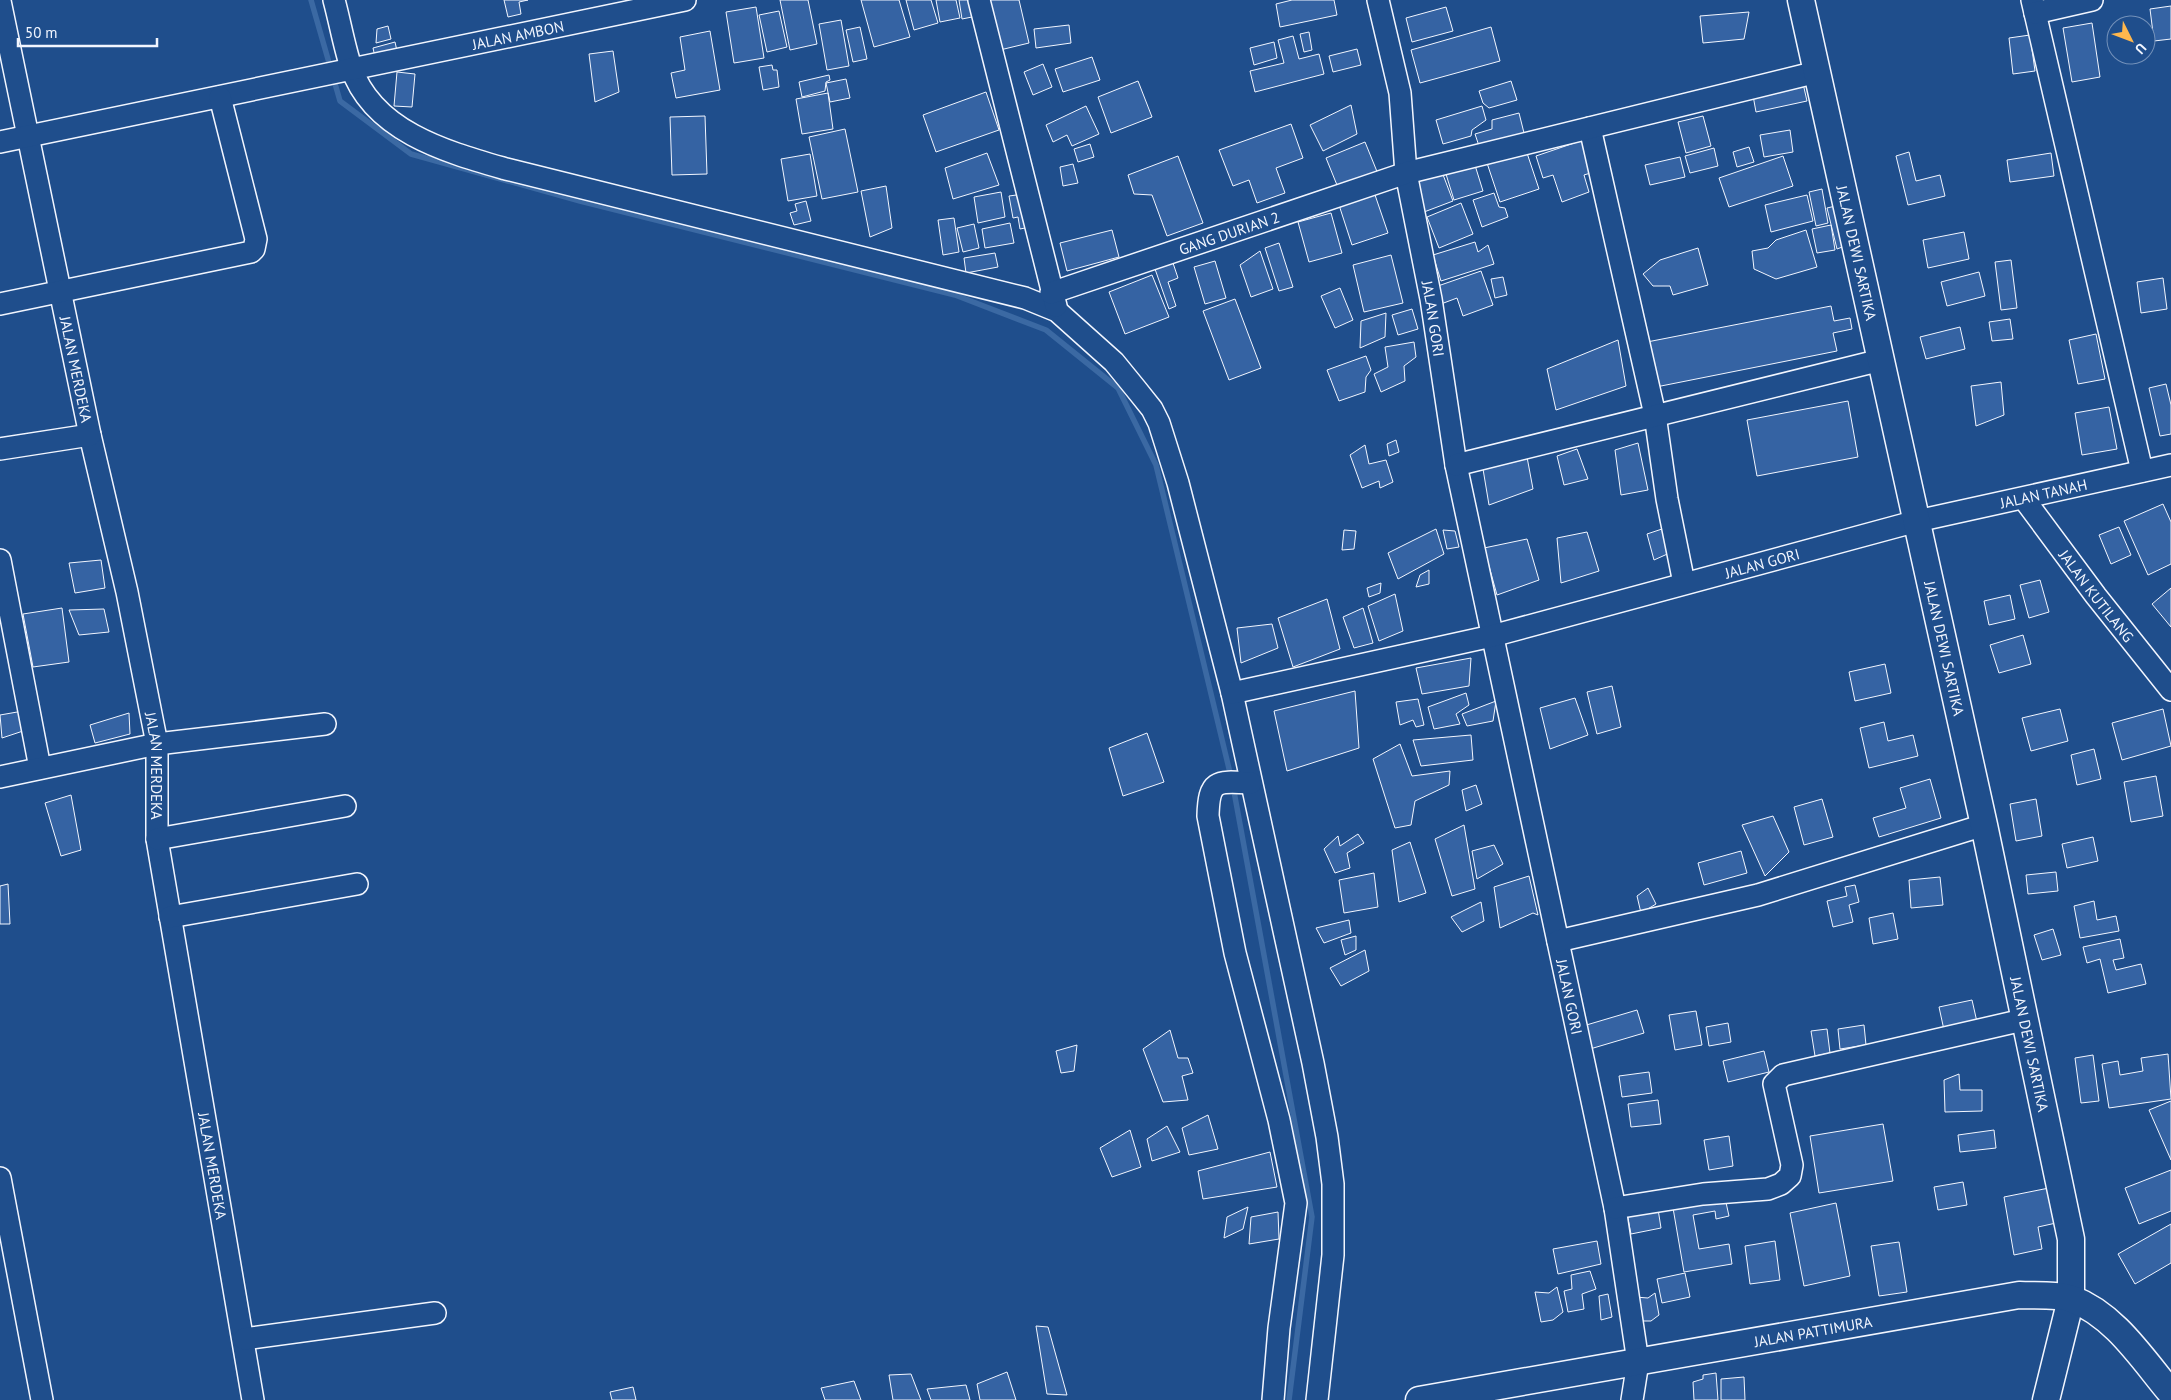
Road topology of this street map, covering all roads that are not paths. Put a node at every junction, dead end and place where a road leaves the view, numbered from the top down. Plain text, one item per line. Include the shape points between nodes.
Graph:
1 (334, 0) edge
2 (684, 0) edge
3 (979, 0) edge
4 (1378, 0) edge
5 (1801, 0) edge
6 (2092, 0) edge
7 (0, 1) edge
8 (631, 6) edge
9 (2033, 7) edge
10 (351, 69) junction
11 (1817, 72) junction
12 (220, 97) junction
13 (1590, 128) junction
14 (27, 137) junction
15 (0, 142) edge
16 (1406, 174) junction
17 (59, 290) junction
18 (1054, 302) junction
19 (0, 304) edge
20 (1881, 360) junction
21 (1655, 415) junction
22 (90, 435) junction
23 (0, 449) edge
24 (1456, 465) junction
25 (2171, 465) edge
26 (2142, 471) junction
27 (2024, 498) junction
28 (1917, 521) junction
29 (0, 560) edge
30 (1684, 583) junction
31 (1492, 636) junction
32 (2171, 690) edge
33 (1232, 693) junction
34 (325, 724) dead end
35 (157, 744) junction
36 (40, 768) junction
37 (0, 777) edge
38 (1248, 783) junction
39 (345, 806) dead end
40 (1984, 825) junction
41 (157, 839) junction
42 (357, 884) dead end
43 (170, 917) junction
44 (1558, 941) junction
45 (2023, 1020) junction
46 (0, 1178) edge
47 (1615, 1208) junction
48 (2071, 1299) junction
49 (435, 1313) dead end
50 (244, 1339) junction
51 (1638, 1362) junction
52 (2171, 1393) edge
53 (42, 1400) edge
54 (253, 1400) edge
55 (1273, 1400) edge
56 (1317, 1400) edge
57 (1419, 1400) edge
58 (1632, 1400) edge
59 (2046, 1400) edge

1 - 10 street
2 - 8 street, JALAN AMBON
3 - 18 street
4 - 16 street, JALAN GORI via 1400,93
5 - 11 main road, JALAN DEWI SARTIKA
6 - 9 street
7 - 14 street, JALAN MERDEKA
8 - 10 street, JALAN AMBON
9 - 26 street
10 - 12 street, JALAN AMBON
10 - 18 street via 368,98 398,127 445,151 525,174 1025,298
11 - 13 street, GANG DURIAN 2
11 - 20 main road, JALAN DEWI SARTIKA
12 - 14 street, JALAN AMBON
12 - 17 street via 256,239 254,249 246,254
13 - 16 street, GANG DURIAN 2
13 - 21 street
14 - 15 street, JALAN AMBON
14 - 17 street, JALAN MERDEKA
16 - 18 street, GANG DURIAN 2
16 - 24 street, JALAN GORI via 1431,299
17 - 19 street
17 - 22 street, JALAN MERDEKA
18 - 33 street via 1114,362 1152,409 1159,424 1178,483
20 - 21 street
20 - 28 main road, JALAN DEWI SARTIKA
21 - 24 street
21 - 30 street via 1667,500
22 - 23 street
22 - 35 street, JALAN MERDEKA via 127,592
24 - 31 street, JALAN GORI
25 - 26 street, JALAN TANAH
26 - 27 street, JALAN TANAH
27 - 28 street, JALAN TANAH
27 - 32 street, JALAN KUTILANG
28 - 30 street, JALAN GORI
28 - 40 main road, JALAN DEWI SARTIKA
29 - 36 street
30 - 31 street, JALAN GORI
31 - 33 street, JALAN GORI
31 - 44 street, JALAN GORI
33 - 38 street
34 - 35 street
35 - 36 street
35 - 41 street, JALAN MERDEKA
36 - 37 street
38 - 55 street via 1222,783 1210,792 1208,816 1234,953 1278,1120 1296,1203
38 - 56 street via 1312,1063 1333,1184 1333,1255
39 - 41 street
40 - 44 street via 1758,894
40 - 45 main road, JALAN DEWI SARTIKA
41 - 43 street, JALAN MERDEKA
42 - 43 street
43 - 50 street, JALAN MERDEKA
44 - 47 street, JALAN GORI
45 - 47 street via 1783,1075 1774,1084 1792,1165 1790,1176 1781,1184 1768,1189 1703,1194
45 - 48 main road, JALAN DEWI SARTIKA via 2069,1229
46 - 53 street
47 - 51 street, JALAN GORI
48 - 51 main road, JALAN PATTIMURA via 2019,1295
48 - 52 main road, JALAN PATTIMURA via 2118,1330
48 - 59 main road, JALAN DEWI SARTIKA
49 - 50 street
50 - 54 street, JALAN MERDEKA
51 - 57 main road, JALAN PATTIMURA
51 - 58 street, JALAN GORI

